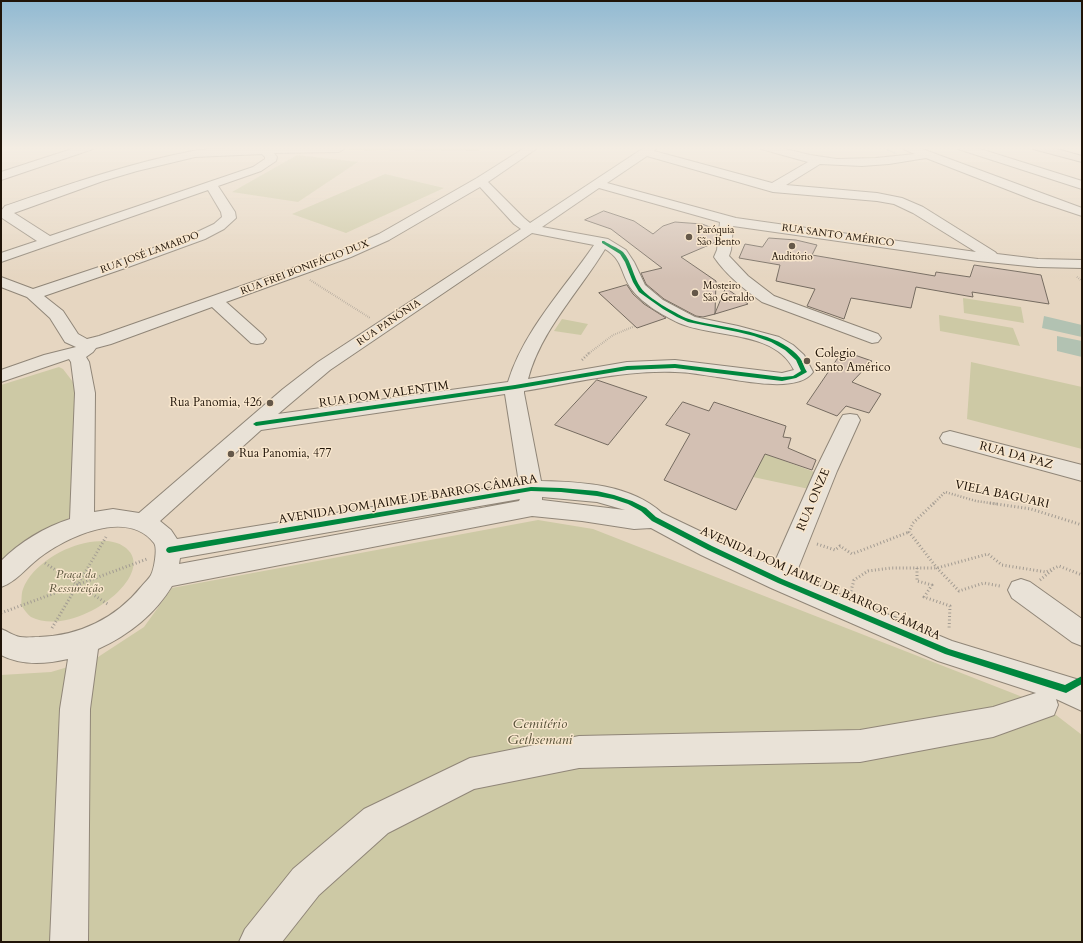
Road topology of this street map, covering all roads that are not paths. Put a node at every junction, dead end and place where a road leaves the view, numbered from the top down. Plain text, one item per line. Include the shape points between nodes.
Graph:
1 (62, 191) edge
2 (197, 191) edge
3 (215, 191) edge
4 (464, 191) edge
5 (491, 191) edge
6 (587, 191) edge
7 (623, 191) edge
8 (807, 191) edge
9 (1025, 191) edge
10 (1082, 212) edge
11 (727, 220) junction
12 (530, 229) junction
13 (939, 239) dead end
14 (49, 242) junction
15 (603, 242) junction
16 (955, 253) junction
17 (1, 258) edge
18 (994, 258) junction
19 (1082, 264) edge
20 (1, 282) edge
21 (33, 294) junction
22 (215, 301) junction
23 (872, 338) dead end
24 (257, 339) dead end
25 (77, 349) junction
26 (1, 376) edge
27 (515, 387) junction
28 (850, 420) dead end
29 (256, 424) junction
30 (950, 438) dead end
31 (1082, 473) edge
32 (531, 498) junction
33 (144, 522) junction
34 (82, 524) junction
35 (169, 550) junction
36 (1, 577) edge
37 (164, 577) junction
38 (780, 581) junction
39 (1021, 590) road end
40 (1082, 634) edge
41 (1, 641) edge
42 (84, 642) junction
43 (1068, 693) edge
44 (69, 942) edge
45 (258, 942) edge

1 - 14 street via 7,212 7,215
2 - 14 street
3 - 21 street, RUA JOSÉ LAMARDO via 228,212 229,218 225,222 201,235 150,255
4 - 22 street, RUA FREI BONIFÁCIO DUX via 384,237 346,254
5 - 12 street
6 - 12 street, RUA PANÔNIA
7 - 11 street, RUA SANTO AMÉRICO
8 - 18 street via 898,201 918,210
9 - 10 street
11 - 16 street, RUA SANTO AMÉRICO
11 - 23 street via 721,256 758,293 768,300
12 - 15 street
12 - 29 street, RUA PANÔNIA via 324,366
13 - 16 street
14 - 17 street
15 - 27 street via 539,333
15 - 27 street, RUA DOM VALENTIM via 620,253 641,290 673,313 689,321 740,330 778,344 791,352 802,364 804,372 782,379 675,366 627,368
16 - 18 street, RUA SANTO AMÉRICO
18 - 19 street, RUA SANTO AMÉRICO
20 - 21 street
21 - 25 street via 57,315
22 - 24 street
22 - 25 street, RUA FREI BONIFÁCIO DUX
25 - 26 street, RUA FREI BONIFÁCIO DUX
25 - 34 street via 85,393
27 - 29 street, RUA DOM VALENTIM
27 - 32 street
28 - 38 street, RUA ONZE
29 - 33 street, RUA PANÔNIA
30 - 31 street, RUA DA PAZ
32 - 35 street, AVENIDA DOM JAIME DE BARROS CÂMARA
32 - 37 street, AVENIDA DOM JAIME DE BARROS CÂMARA
32 - 38 street, AVENIDA DOM JAIME DE BARROS CÂMARA via 568,490 630,501 648,511 654,519
33 - 34 street via 105,519
33 - 35 street via 161,533
34 - 36 street via 59,533 27,552
35 - 37 street
37 - 42 street via 146,601 128,617
38 - 43 street, AVENIDA DOM JAIME DE BARROS CÂMARA via 948,652
39 - 40 street
41 - 42 street via 17,649 49,651
42 - 44 street via 75,709
43 - 45 street via 993,722 860,746 579,752 470,774 376,821 306,882

